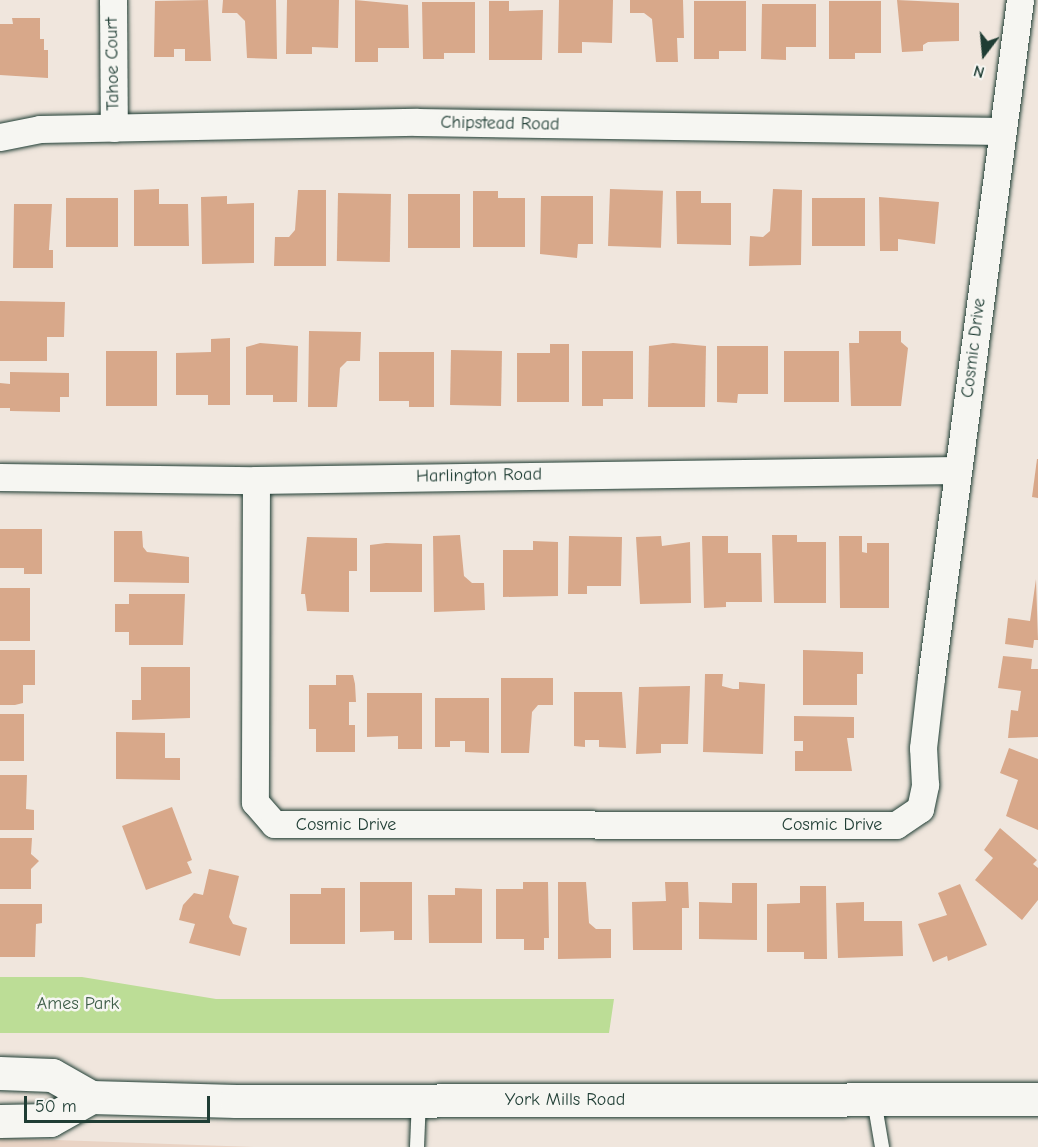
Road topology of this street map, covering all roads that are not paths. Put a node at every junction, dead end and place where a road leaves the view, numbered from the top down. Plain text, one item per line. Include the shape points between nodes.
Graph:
1 (113, 0) edge
2 (1020, 0) edge
3 (114, 128) junction
4 (1001, 131) junction
5 (0, 137) edge
6 (957, 470) junction
7 (0, 477) edge
8 (256, 480) junction
9 (0, 1073) edge
10 (92, 1097) junction
11 (1038, 1099) edge
12 (419, 1100) junction
13 (874, 1100) junction
14 (0, 1121) edge
15 (417, 1147) edge
16 (882, 1147) edge

1 - 3 street, Tahoe Court
2 - 4 street, Cosmic Drive
3 - 4 street, Chipstead Road via 417,122
3 - 5 street, Chipstead Road via 40,129
4 - 6 street, Cosmic Drive
6 - 8 street, Harlington Road
6 - 8 street, Cosmic Drive via 924,736 925,784 920,809 896,825 274,824 255,802
7 - 8 street, Harlington Road
9 - 10 main road, York Mills Road via 52,1075
10 - 12 main road, York Mills Road
10 - 14 main road, York Mills Road via 50,1120
11 - 13 main road, York Mills Road
12 - 13 main road, York Mills Road
12 - 15 lane
13 - 16 lane

